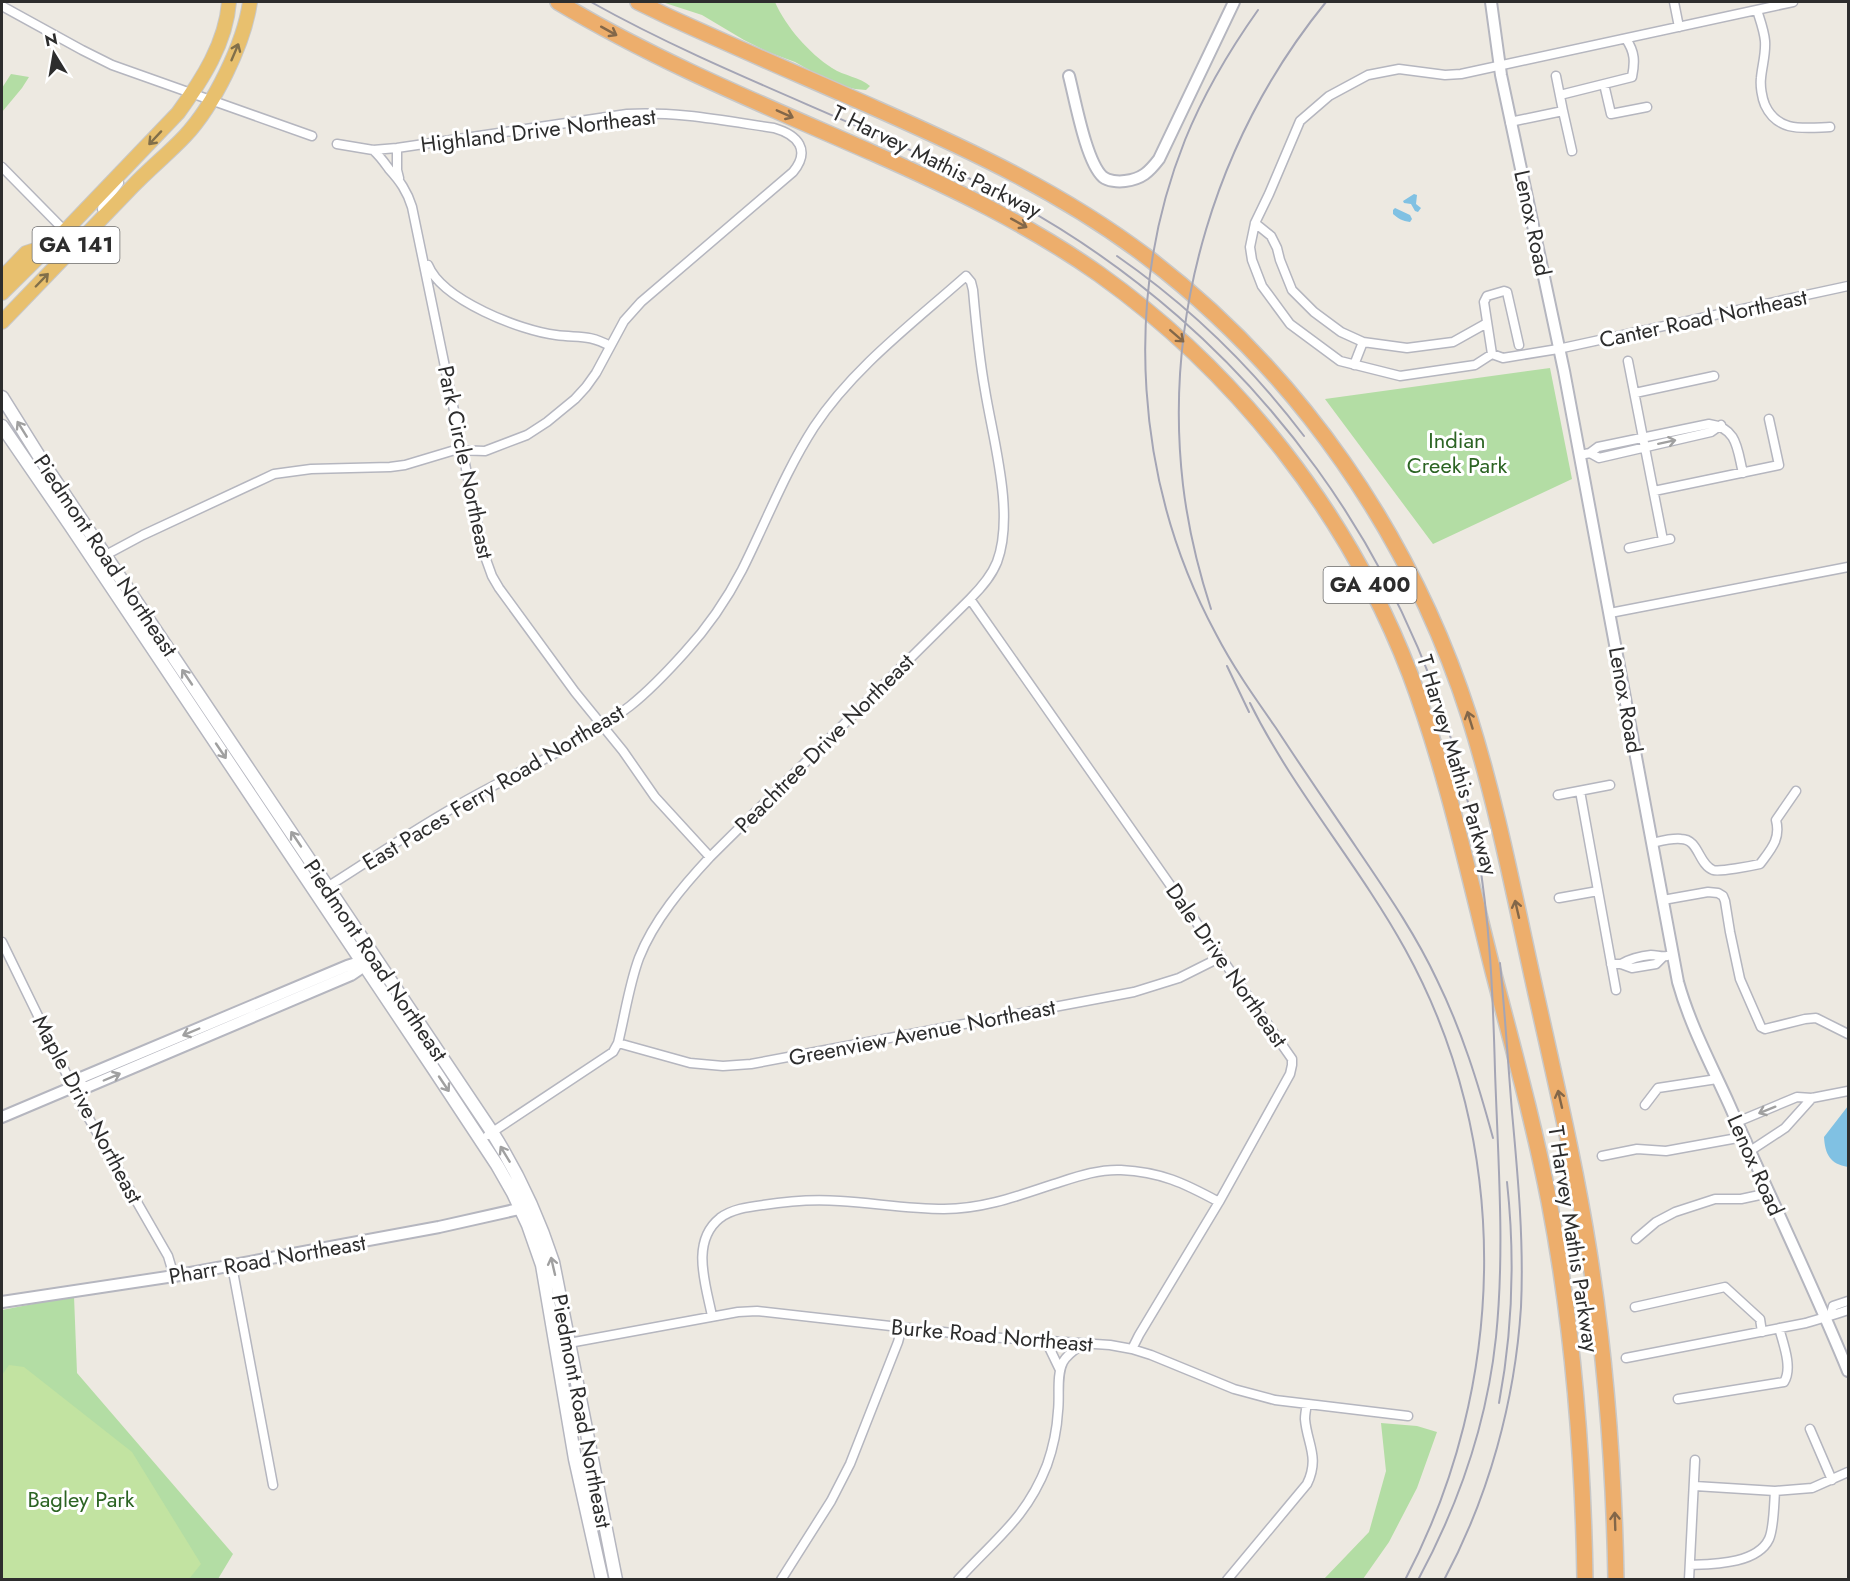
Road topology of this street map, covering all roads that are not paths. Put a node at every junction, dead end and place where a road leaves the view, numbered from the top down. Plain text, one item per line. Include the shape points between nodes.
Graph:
1 (229, 2) edge
2 (250, 2) edge
3 (558, 2) edge
4 (638, 2) edge
5 (1234, 2) edge
6 (1491, 2) edge
7 (1674, 2) edge
8 (1793, 2) edge
9 (2, 6) edge
10 (1757, 10) junction
11 (1679, 27) junction
12 (1623, 39) junction
13 (1500, 66) junction
14 (1069, 75) dead end
15 (1556, 76) dead end
16 (1604, 84) junction
17 (193, 93) junction
18 (1560, 94) junction
19 (210, 99) junction
20 (1647, 107) dead end
21 (1563, 111) junction
22 (1510, 122) junction
23 (1830, 126) dead end
24 (312, 136) dead end
25 (336, 144) dead end
26 (397, 148) junction
27 (373, 150) junction
28 (1572, 151) dead end
29 (139, 156) junction
30 (4, 173) edge
31 (399, 179) junction
32 (107, 213) junction
33 (1255, 223) junction
34 (65, 231) junction
35 (52, 244) junction
36 (422, 248) junction
37 (966, 276) joint
38 (2, 278) edge
39 (1848, 286) edge
40 (2, 293) edge
41 (2, 322) edge
42 (1487, 323) junction
43 (1363, 342) junction
44 (1519, 345) dead end
45 (610, 346) junction
46 (1558, 349) junction
47 (1492, 354) junction
48 (1628, 361) dead end
49 (1354, 365) junction
50 (1714, 376) dead end
51 (1635, 393) junction
52 (2, 397) edge
53 (1769, 418) dead end
54 (2, 426) edge
55 (1644, 442) junction
56 (462, 449) junction
57 (1585, 454) junction
58 (1743, 473) junction
59 (1654, 491) junction
60 (1629, 548) dead end
61 (106, 555) junction
62 (94, 563) junction
63 (1848, 567) edge
64 (970, 599) junction
65 (1610, 613) junction
66 (602, 725) junction
67 (1610, 785) dead end
68 (1580, 791) junction
69 (1796, 791) dead end
70 (1558, 795) dead end
71 (1652, 843) junction
72 (710, 856) junction
73 (322, 891) junction
74 (1598, 891) junction
75 (1559, 897) dead end
76 (1663, 900) junction
77 (2, 942) edge
78 (1668, 956) junction
79 (1221, 957) junction
80 (367, 962) junction
81 (1616, 964) junction
82 (1616, 990) dead end
83 (1848, 1034) edge
84 (618, 1043) junction
85 (1716, 1079) junction
86 (73, 1087) junction
87 (1848, 1090) edge
88 (1812, 1098) junction
89 (1790, 1101) junction
90 (1646, 1105) dead end
91 (1796, 1114) junction
92 (2, 1117) edge
93 (1737, 1122) junction
94 (492, 1132) junction
95 (1743, 1137) junction
96 (481, 1140) junction
97 (1750, 1151) junction
98 (1602, 1156) dead end
99 (1769, 1193) junction
100 (1219, 1202) junction
101 (526, 1208) junction
102 (1636, 1239) dead end
103 (232, 1266) junction
104 (174, 1276) junction
105 (2, 1302) edge
106 (1848, 1305) edge
107 (1635, 1307) dead end
108 (1828, 1315) junction
109 (712, 1316) junction
110 (902, 1327) junction
111 (1779, 1328) junction
112 (1762, 1332) junction
113 (1046, 1341) junction
114 (569, 1343) junction
115 (1083, 1344) junction
116 (1132, 1349) junction
117 (1626, 1358) dead end
118 (1060, 1370) junction
119 (1848, 1371) edge
120 (1678, 1400) dead end
121 (1307, 1404) junction
122 (1408, 1416) dead end
123 (1810, 1429) dead end
124 (1695, 1460) dead end
125 (1848, 1473) edge
126 (1832, 1480) junction
127 (273, 1485) dead end
128 (1695, 1486) junction
129 (1775, 1491) junction
130 (1690, 1565) junction
131 (602, 1580) edge
132 (616, 1580) edge
133 (781, 1580) edge
134 (958, 1580) edge
135 (1227, 1580) edge
136 (1585, 1580) edge
137 (1616, 1580) edge
138 (1689, 1580) edge

1 - 17 highway, GA 141 via 215,53
19 -> 2 highway, GA 141 via 239,43
3 -> 136 highway, T Harvey Mathis Parkway / GA 400 via 685,69 973,199 1077,258 1147,311 1213,371 1274,439 1327,512 1380,607 1419,700 1446,787 1531,1118 1550,1206 1570,1344 1582,1482
137 -> 4 highway, T Harvey Mathis Parkway / GA 400 via 1609,1422 1588,1246 1497,820 1443,645 1409,570 1368,498 1307,413 1251,350 1174,279 1100,224 992,161
5 - 14 street via 1159,159 1137,179 1108,179 1093,163
6 - 13 street, Lenox Road
7 - 11 street
8 - 10 street
9 - 17 street via 112,65
10 - 11 street
10 - 23 street via 1765,43 1760,81 1770,115 1789,127
11 - 12 street
12 - 13 street
12 - 16 street via 1634,64 1632,77
13 - 22 street, Lenox Road
13 - 33 street via 1445,75 1399,69 1368,75 1329,96 1300,121
15 - 18 street
16 - 18 street
16 - 20 street via 1611,114
17 - 19 street
17 -> 29 highway, GA 141
18 - 21 street
19 - 24 street
19 - 32 highway, GA 141 via 186,135
21 - 22 street
21 - 28 street
22 - 46 street, Lenox Road
25 - 27 street, Highland Drive Northeast
26 - 27 street, Highland Drive Northeast
26 - 31 street, Park Circle Northeast
26 - 45 street, Highland Drive Northeast via 648,113 774,128 793,136 802,150 802,158 793,172 641,302
27 - 31 street, Park Circle Northeast
29 - 32 street via 103,204
29 - 34 highway, GA 141
30 - 34 street
31 - 36 street, Park Circle Northeast via 408,193
41 -> 32 highway, GA 141
33 - 43 street via 1271,236 1292,290 1341,332
33 - 49 street via 1250,247 1262,286 1290,324 1340,361
34 - 35 highway, GA 141
35 - 38 highway via 26,254
35 - 40 highway, GA 141
36 - 45 street via 436,280 466,302 530,330 591,337
36 - 56 street, Park Circle Northeast
37 - 64 street, Peachtree Drive Northeast via 973,290 1003,512 997,562 987,582
37 - 66 street, East Paces Ferry Road Northeast via 871,360 835,399 798,454 742,571 712,619 655,684
39 - 46 street, Canter Road Northeast
42 - 43 street via 1453,342 1407,348
42 - 44 street via 1485,299 1507,292
42 - 47 street
43 - 49 street
45 - 56 street via 586,387 547,422 485,451
46 - 47 street, Canter Road Northeast via 1503,358
46 - 57 street, Lenox Road
47 - 49 street via 1475,365 1400,376
48 - 51 street
50 - 51 street
51 - 55 street
61 -> 52 main road, Piedmont Road Northeast
53 - 58 street via 1779,465
54 - 62 main road, Piedmont Road Northeast
55 - 57 street via 1599,458
55 - 58 street via 1711,432 1721,425 1734,436
55 - 59 street
56 - 61 street via 390,467 274,474
56 - 66 street, Park Circle Northeast via 483,551 492,576
57 - 65 street, Lenox Road
58 - 59 street
59 - 60 street via 1667,539
61 - 62 street
73 -> 61 main road, Piedmont Road Northeast
62 -> 73 main road, Piedmont Road Northeast
63 - 65 street
64 - 72 street, Peachtree Drive Northeast
64 - 79 street, Dale Drive Northeast
65 - 71 street, Lenox Road
66 - 72 street, Park Circle Northeast via 655,797
66 - 73 street, East Paces Ferry Road Northeast via 453,807
67 - 68 street
68 - 70 street
68 - 74 street
69 - 71 street via 1776,820 1779,832 1760,864 1718,871 1704,863 1692,843 1683,838
71 - 76 street, Lenox Road
72 - 84 street, Peachtree Drive Northeast via 645,945 634,973
73 - 80 main road, Piedmont Road Northeast
74 - 75 street
74 - 81 street
76 - 78 street, Lenox Road
76 - 83 street via 1708,892 1723,896 1740,979 1761,1027 1816,1018
77 - 86 street, Maple Drive Northeast
78 - 81 street via 1630,958
78 - 85 street, Lenox Road
79 - 84 street, Greenview Avenue Northeast via 1179,978 1134,992 751,1064 690,1063
79 - 100 street, Dale Drive Northeast via 1289,1054 1292,1065
80 - 86 street via 82,1077
80 - 94 main road, Piedmont Road Northeast
80 -> 96 main road, Piedmont Road Northeast
81 - 82 street
84 - 94 street via 606,1058
85 - 90 street via 1658,1088
85 - 93 street, Lenox Road
86 - 92 street
86 - 104 street, Maple Drive Northeast via 168,1256
87 - 88 street
88 - 89 street via 1797,1097
88 - 91 street
89 - 91 street
89 -> 93 street
91 - 97 street via 1785,1128
93 - 95 street, Lenox Road
94 - 96 street
101 -> 94 main road, Piedmont Road Northeast via 515,1171
95 - 97 street, Lenox Road
95 - 98 street via 1666,1151 1637,1149
96 - 101 main road, Piedmont Road Northeast
97 - 99 street, Lenox Road
99 - 102 street via 1715,1200 1675,1212
99 - 108 street, Lenox Road
100 - 109 street via 1169,1177 1119,1170 1084,1174 996,1203 966,1208 817,1200 745,1207 719,1219 704,1242 702,1261
100 - 116 street, Dale Drive Northeast
101 - 103 street, Pharr Road Northeast
114 -> 101 main road, Piedmont Road Northeast via 553,1262 538,1218
101 - 131 main road, Piedmont Road Northeast via 542,1265 575,1460
103 - 104 street, Pharr Road Northeast
103 - 127 street
104 - 105 street, Pharr Road Northeast
106 - 108 street via 1837,1314
107 - 112 street via 1725,1287 1760,1319
108 - 111 street
108 - 119 street, Lenox Road
109 - 110 street, Burke Road Northeast via 757,1311
109 - 114 street, Burke Road Northeast
110 - 113 street, Burke Road Northeast
110 - 133 street via 850,1464
111 - 112 street
111 - 120 street via 1788,1366 1784,1382
112 - 117 street
113 - 115 street, Burke Road Northeast
113 - 118 street
114 - 132 main road, Piedmont Road Northeast
115 - 116 street, Burke Road Northeast
115 - 118 street via 1067,1357
116 - 121 street, Burke Road Northeast via 1234,1389
118 - 134 street via 1054,1437 1036,1488 1012,1525
121 - 122 street, Burke Road Northeast
121 - 135 street via 1305,1419 1313,1455 1307,1484
123 - 126 street
124 - 128 street
125 - 126 street
126 - 129 street via 1812,1488
128 - 129 street
128 - 130 street
129 - 130 street via 1770,1538 1761,1549 1725,1564
130 - 138 street

